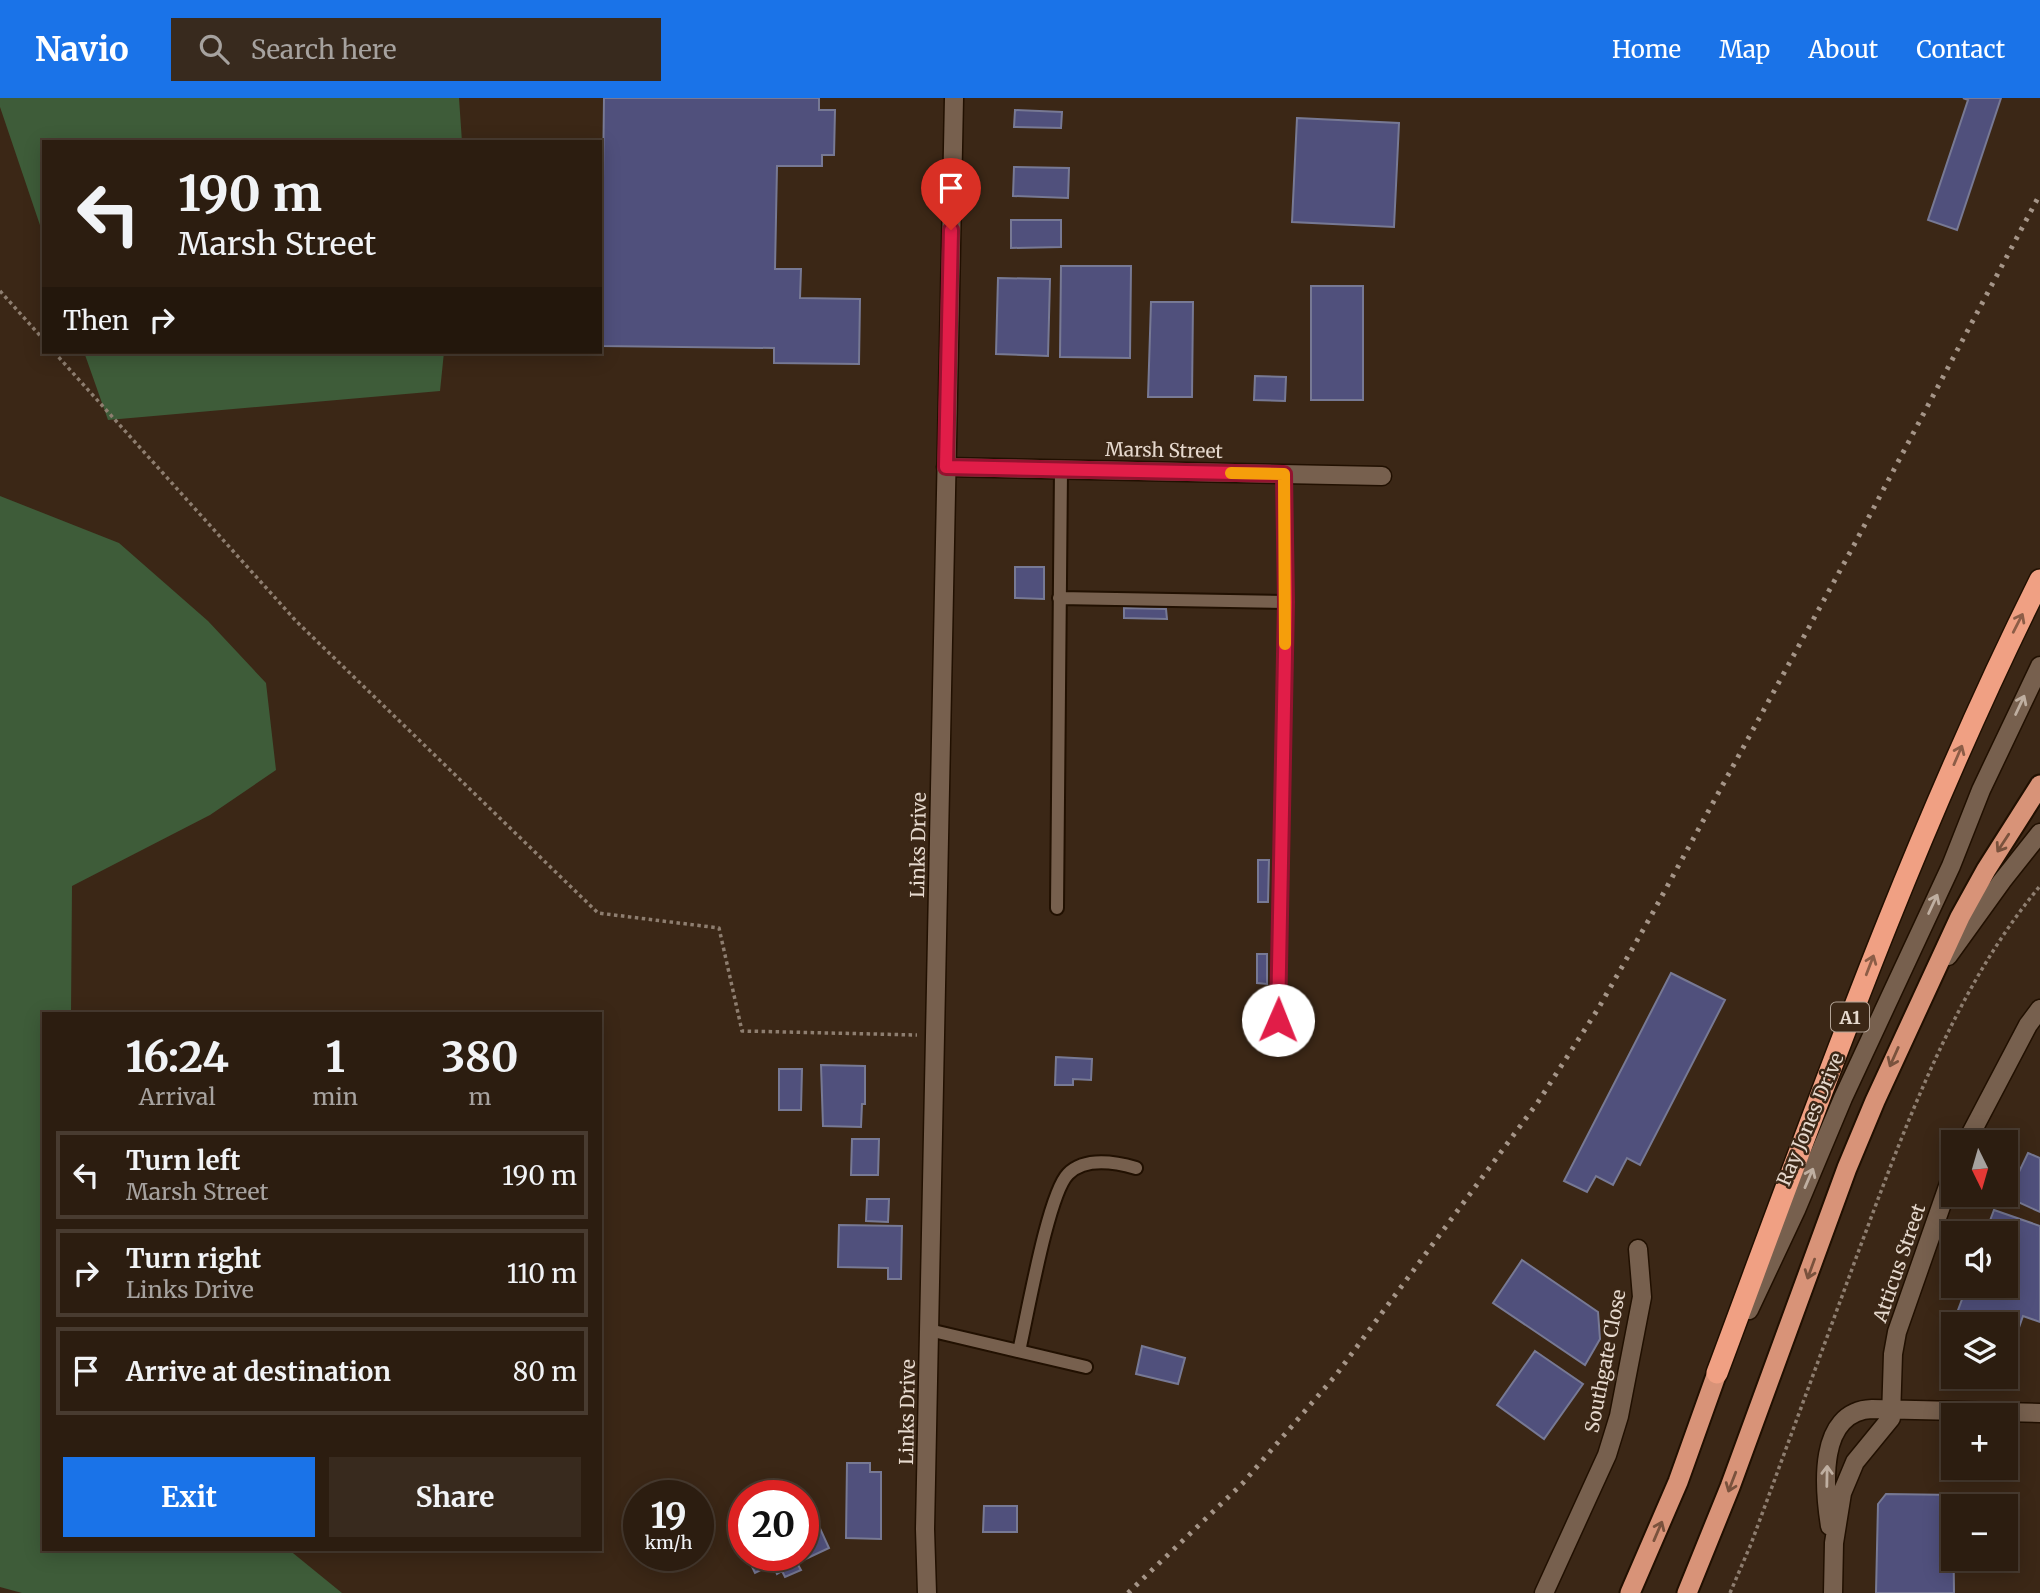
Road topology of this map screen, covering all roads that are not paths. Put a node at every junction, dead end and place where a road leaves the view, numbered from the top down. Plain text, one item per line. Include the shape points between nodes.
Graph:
1 (954, 98) edge
2 (946, 467) junction
3 (1061, 470) junction
4 (1284, 474) junction
5 (1382, 475) dead end
6 (2040, 580) edge
7 (1059, 598) junction
8 (1286, 602) junction
9 (2040, 666) edge
10 (2040, 785) edge
11 (2040, 833) edge
12 (1057, 908) dead end
13 (1935, 974) junction
14 (2040, 1009) edge
15 (1278, 1020) dead end
16 (1973, 1130) edge
17 (1136, 1168) dead end
18 (1941, 1206) edge
19 (1638, 1249) dead end
20 (929, 1330) junction
21 (1019, 1351) junction
22 (1086, 1367) dead end
23 (1717, 1373) junction
24 (1892, 1411) junction
25 (2040, 1413) edge
26 (1834, 1544) junction
27 (927, 1593) edge
28 (1544, 1593) edge
29 (1630, 1593) edge
30 (1687, 1593) edge
31 (1833, 1593) edge

1 - 2 street, Links Drive
2 - 3 street, Marsh Street
2 - 20 street, Links Drive
3 - 4 street, Marsh Street
3 - 7 lane
4 - 5 street, Marsh Street
4 - 8 lane
23 -> 6 highway, A1 via 1887,920 1996,667
7 - 8 lane
7 - 12 lane
8 - 15 lane
23 -> 9 street, Ray Jones Drive via 1777,1252
10 -> 13 highway via 1975,888
11 - 13 street
13 -> 30 highway via 1847,1168
14 - 16 street
17 - 21 lane via 1095,1163 1081,1165 1067,1175 1054,1201
18 - 24 street, Atticus Street via 1897,1332
19 - 28 street, Southgate Close via 1642,1297 1619,1416 1607,1455
20 - 21 lane
20 - 27 street, Links Drive
21 - 22 lane
29 -> 23 highway, Ray Jones Drive / A1 via 1678,1482
24 - 25 street
24 - 26 street via 1889,1422 1852,1468 1842,1493
26 -> 24 street via 1826,1484 1832,1438 1843,1421 1858,1410
26 - 31 street

